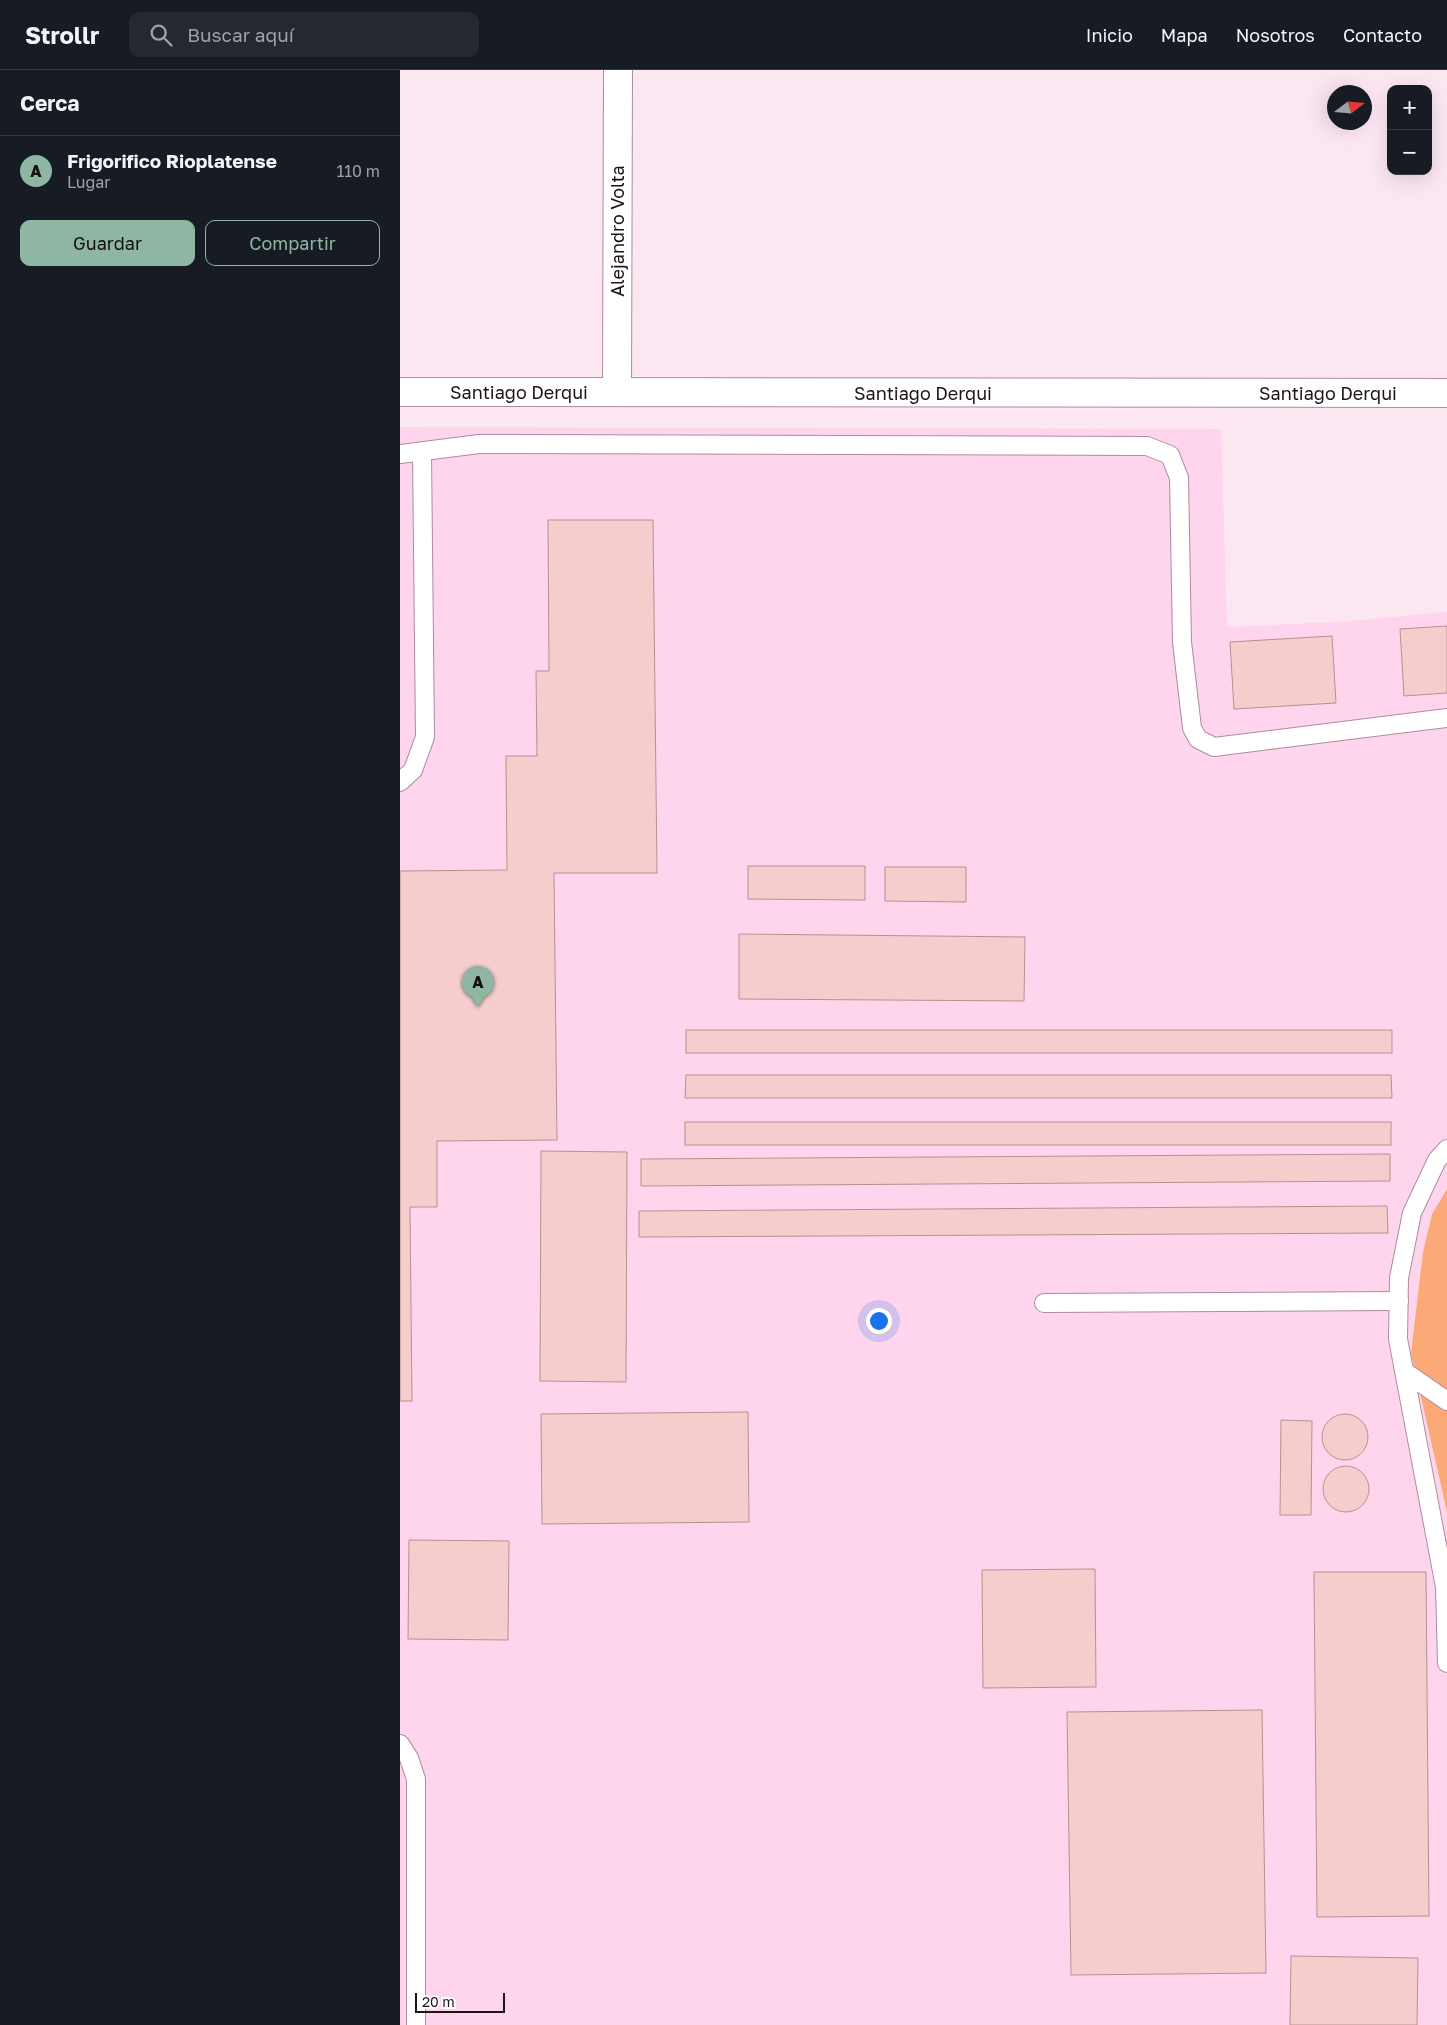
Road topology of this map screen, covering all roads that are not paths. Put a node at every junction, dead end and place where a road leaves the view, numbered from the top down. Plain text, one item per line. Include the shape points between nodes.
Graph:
1 (618, 70) edge
2 (400, 392) edge
3 (617, 392) junction
4 (1447, 393) edge
5 (422, 452) junction
6 (400, 454) edge
7 (1447, 718) edge
8 (400, 782) edge
9 (1446, 1151) edge
10 (1399, 1301) junction
11 (1044, 1303) dead end
12 (1405, 1372) junction
13 (1447, 1401) edge
14 (1447, 1663) edge
15 (400, 1744) edge
16 (416, 2025) edge

1 - 3 street, Alejandro Volta
2 - 3 street, Santiago Derqui
3 - 4 street, Santiago Derqui
5 - 6 lane
5 - 7 lane via 479,444 1147,446 1170,455 1179,478 1182,642 1192,728 1198,739 1214,747
5 - 8 lane via 425,738 413,770
9 - 10 lane via 1437,1160 1412,1213 1399,1278
10 - 11 lane
10 - 12 lane via 1398,1339
12 - 13 lane
12 - 14 lane via 1445,1587
15 - 16 lane via 410,1758 416,1779

